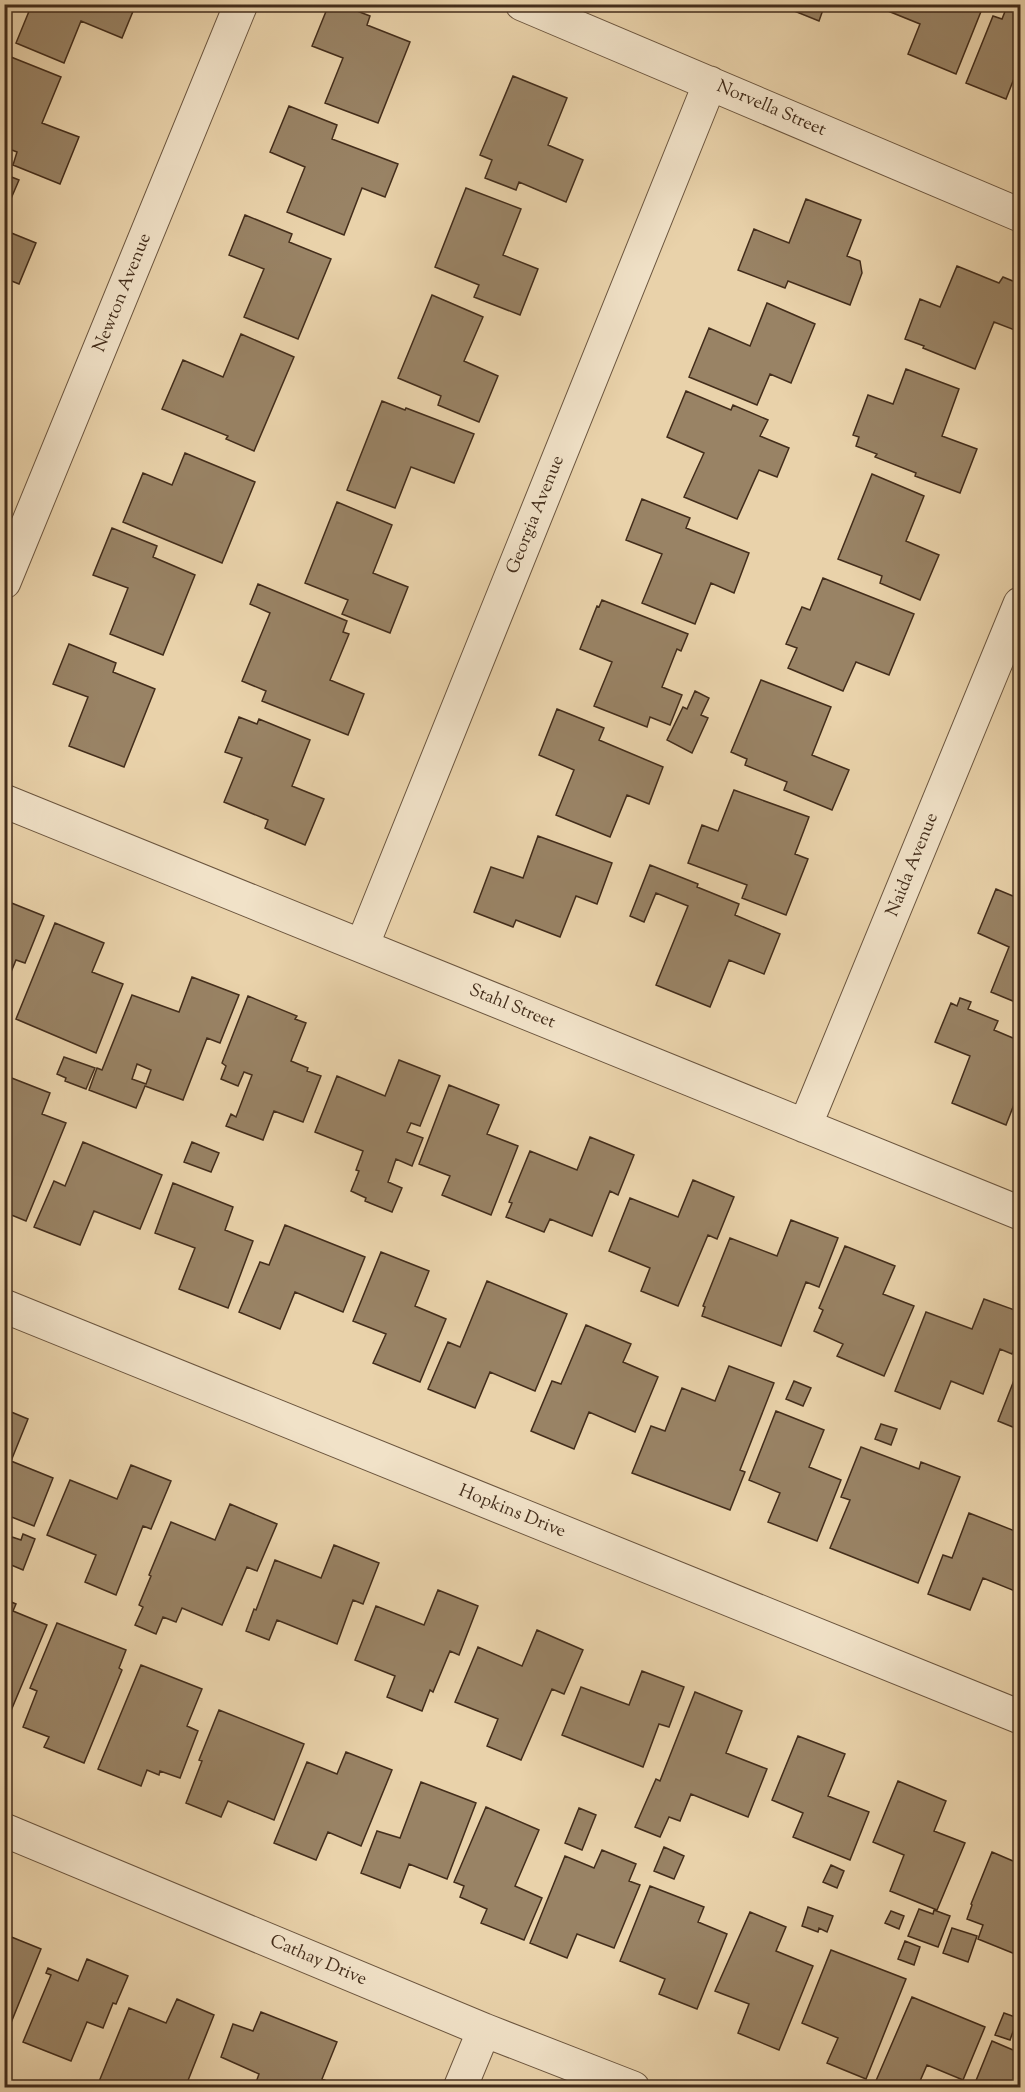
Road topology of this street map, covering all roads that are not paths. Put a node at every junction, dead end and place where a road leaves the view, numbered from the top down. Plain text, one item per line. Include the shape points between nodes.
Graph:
1 (241, 4) edge
2 (522, 4) edge
3 (710, 83) junction
4 (1020, 215) edge
5 (4, 582) edge
6 (1020, 604) edge
7 (4, 801) edge
8 (362, 946) junction
9 (805, 1126) junction
10 (1020, 1213) edge
11 (4, 1306) edge
12 (1020, 1718) edge
13 (4, 1830) edge
14 (484, 2030) junction
15 (460, 2088) edge
16 (633, 2088) edge

1 - 5 street, Newton Avenue
2 - 3 street, Norvella Street
3 - 4 street, Norvella Street
3 - 8 street, Georgia Avenue
6 - 9 street, Naida Avenue
7 - 8 street, Stahl Street
8 - 9 street, Stahl Street
9 - 10 street, Stahl Street
11 - 12 street, Hopkins Drive
13 - 14 street, Cathay Drive
14 - 15 street
14 - 16 street, Cathay Drive

